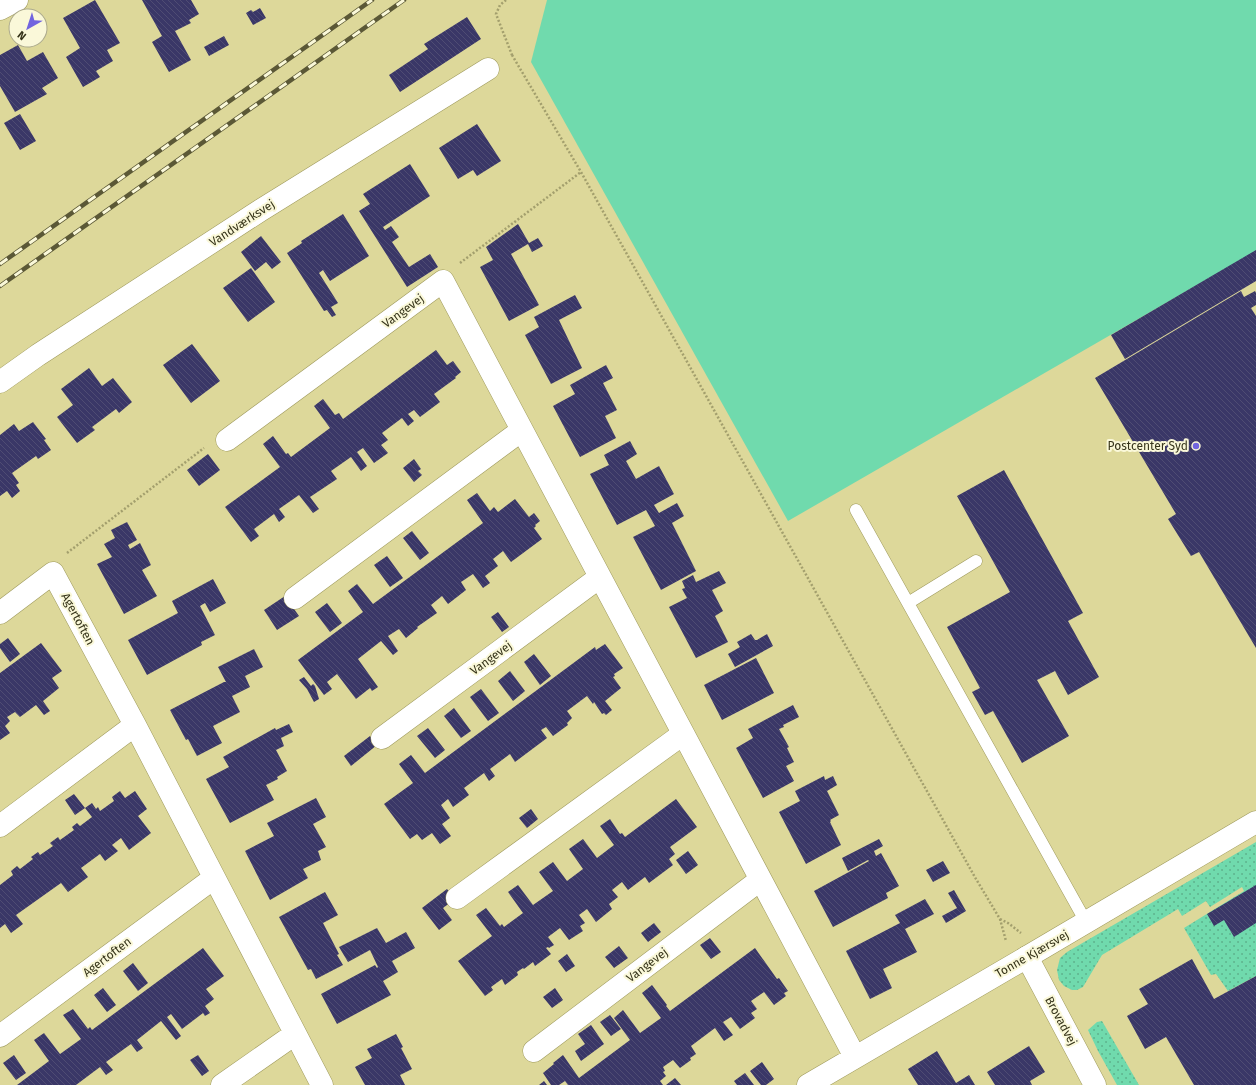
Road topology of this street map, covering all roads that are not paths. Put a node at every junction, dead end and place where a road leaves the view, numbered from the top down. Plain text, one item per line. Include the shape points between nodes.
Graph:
1 (16, 0) edge
2 (0, 9) edge
3 (488, 69) road end
4 (0, 382) edge
5 (522, 430) junction
6 (227, 440) road end
7 (856, 510) dead end
8 (976, 561) dead end
9 (600, 577) junction
10 (295, 598) dead end
11 (908, 603) junction
12 (0, 613) edge
13 (135, 725) junction
14 (683, 734) junction
15 (382, 738) dead end
16 (1256, 822) edge
17 (0, 826) edge
18 (214, 878) junction
19 (760, 880) junction
20 (457, 898) dead end
21 (1086, 922) junction
22 (1020, 961) junction
23 (295, 1034) junction
24 (0, 1036) edge
25 (534, 1051) dead end
26 (855, 1057) junction
27 (222, 1085) edge
28 (322, 1085) edge
29 (808, 1085) edge
30 (1095, 1085) edge

1 - 2 street
3 - 4 street, Vandværksvej via 255,214
5 - 6 street, Vangevej via 443,281
5 - 9 street
5 - 10 street
7 - 11 lane
8 - 11 lane
9 - 14 street
9 - 15 street, Vangevej
11 - 21 lane
12 - 13 street, Agertoften via 54,573
13 - 17 street
13 - 18 street, Agertoften
14 - 19 street
14 - 20 street
16 - 21 street, Tonne Kjærsvej
18 - 23 street, Agertoften
18 - 24 street, Agertoften
19 - 25 street, Vangevej
19 - 26 street
21 - 22 street, Tonne Kjærsvej
22 - 26 street, Tonne Kjærsvej
22 - 30 street, Brovadvej
23 - 27 street
23 - 28 street, Agertoften
26 - 29 street, Tonne Kjærsvej

